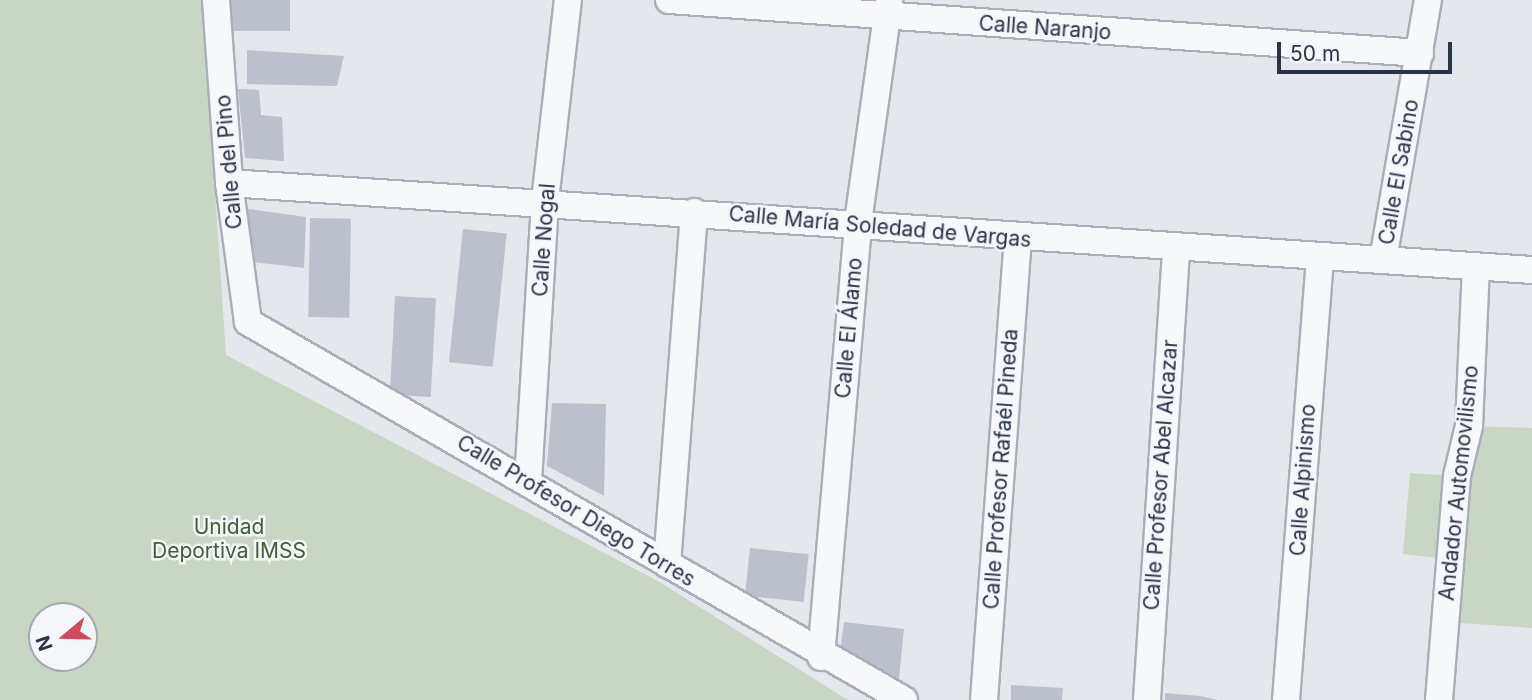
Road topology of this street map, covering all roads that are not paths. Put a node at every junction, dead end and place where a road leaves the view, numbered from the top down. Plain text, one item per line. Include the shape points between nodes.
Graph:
1 (216, 0) edge
2 (569, 0) edge
3 (669, 0) edge
4 (1428, 0) edge
5 (888, 9) edge
6 (1420, 53) junction
7 (229, 183) junction
8 (545, 201) junction
9 (694, 212) junction
10 (858, 222) junction
11 (1018, 239) junction
12 (1176, 250) junction
13 (1320, 260) junction
14 (1383, 260) junction
15 (1476, 266) junction
16 (1532, 270) edge
17 (248, 323) joint
18 (528, 481) junction
19 (667, 564) junction
20 (821, 657) junction
21 (904, 700) edge
22 (984, 700) edge
23 (1147, 700) edge
24 (1286, 700) edge
25 (1439, 700) edge

1 - 7 street, Calle del Pino
2 - 8 street, Calle Nogal
3 - 5 street, Calle Naranjo
4 - 6 street, Calle El Sabino
5 - 6 street, Calle Naranjo
5 - 10 street, Calle El Álamo
6 - 14 street, Calle El Sabino
7 - 8 street, Calle María Soledad de Vargas
7 - 17 street, Calle del Pino
8 - 9 street, Calle María Soledad de Vargas
8 - 18 street, Calle Nogal
9 - 10 street, Calle María Soledad de Vargas
9 - 19 street
10 - 11 street, Calle María Soledad de Vargas
10 - 20 street, Calle El Álamo
11 - 12 street, Calle María Soledad de Vargas
11 - 22 street, Calle Profesor Rafaél Pineda
12 - 13 street, Calle María Soledad de Vargas
12 - 23 street, Calle Profesor Abel Alcazar
13 - 14 street, Calle María Soledad de Vargas
13 - 24 street, Calle Alpinismo
14 - 15 street, Calle María Soledad de Vargas
15 - 16 street, Calle María Soledad de Vargas
15 - 25 street, Andador Automovilismo via 1469,426 1451,531
17 - 18 street, Calle Profesor Diego Torres
18 - 19 street, Calle Profesor Diego Torres
19 - 20 street, Calle Profesor Diego Torres
20 - 21 street, Calle Profesor Diego Torres

